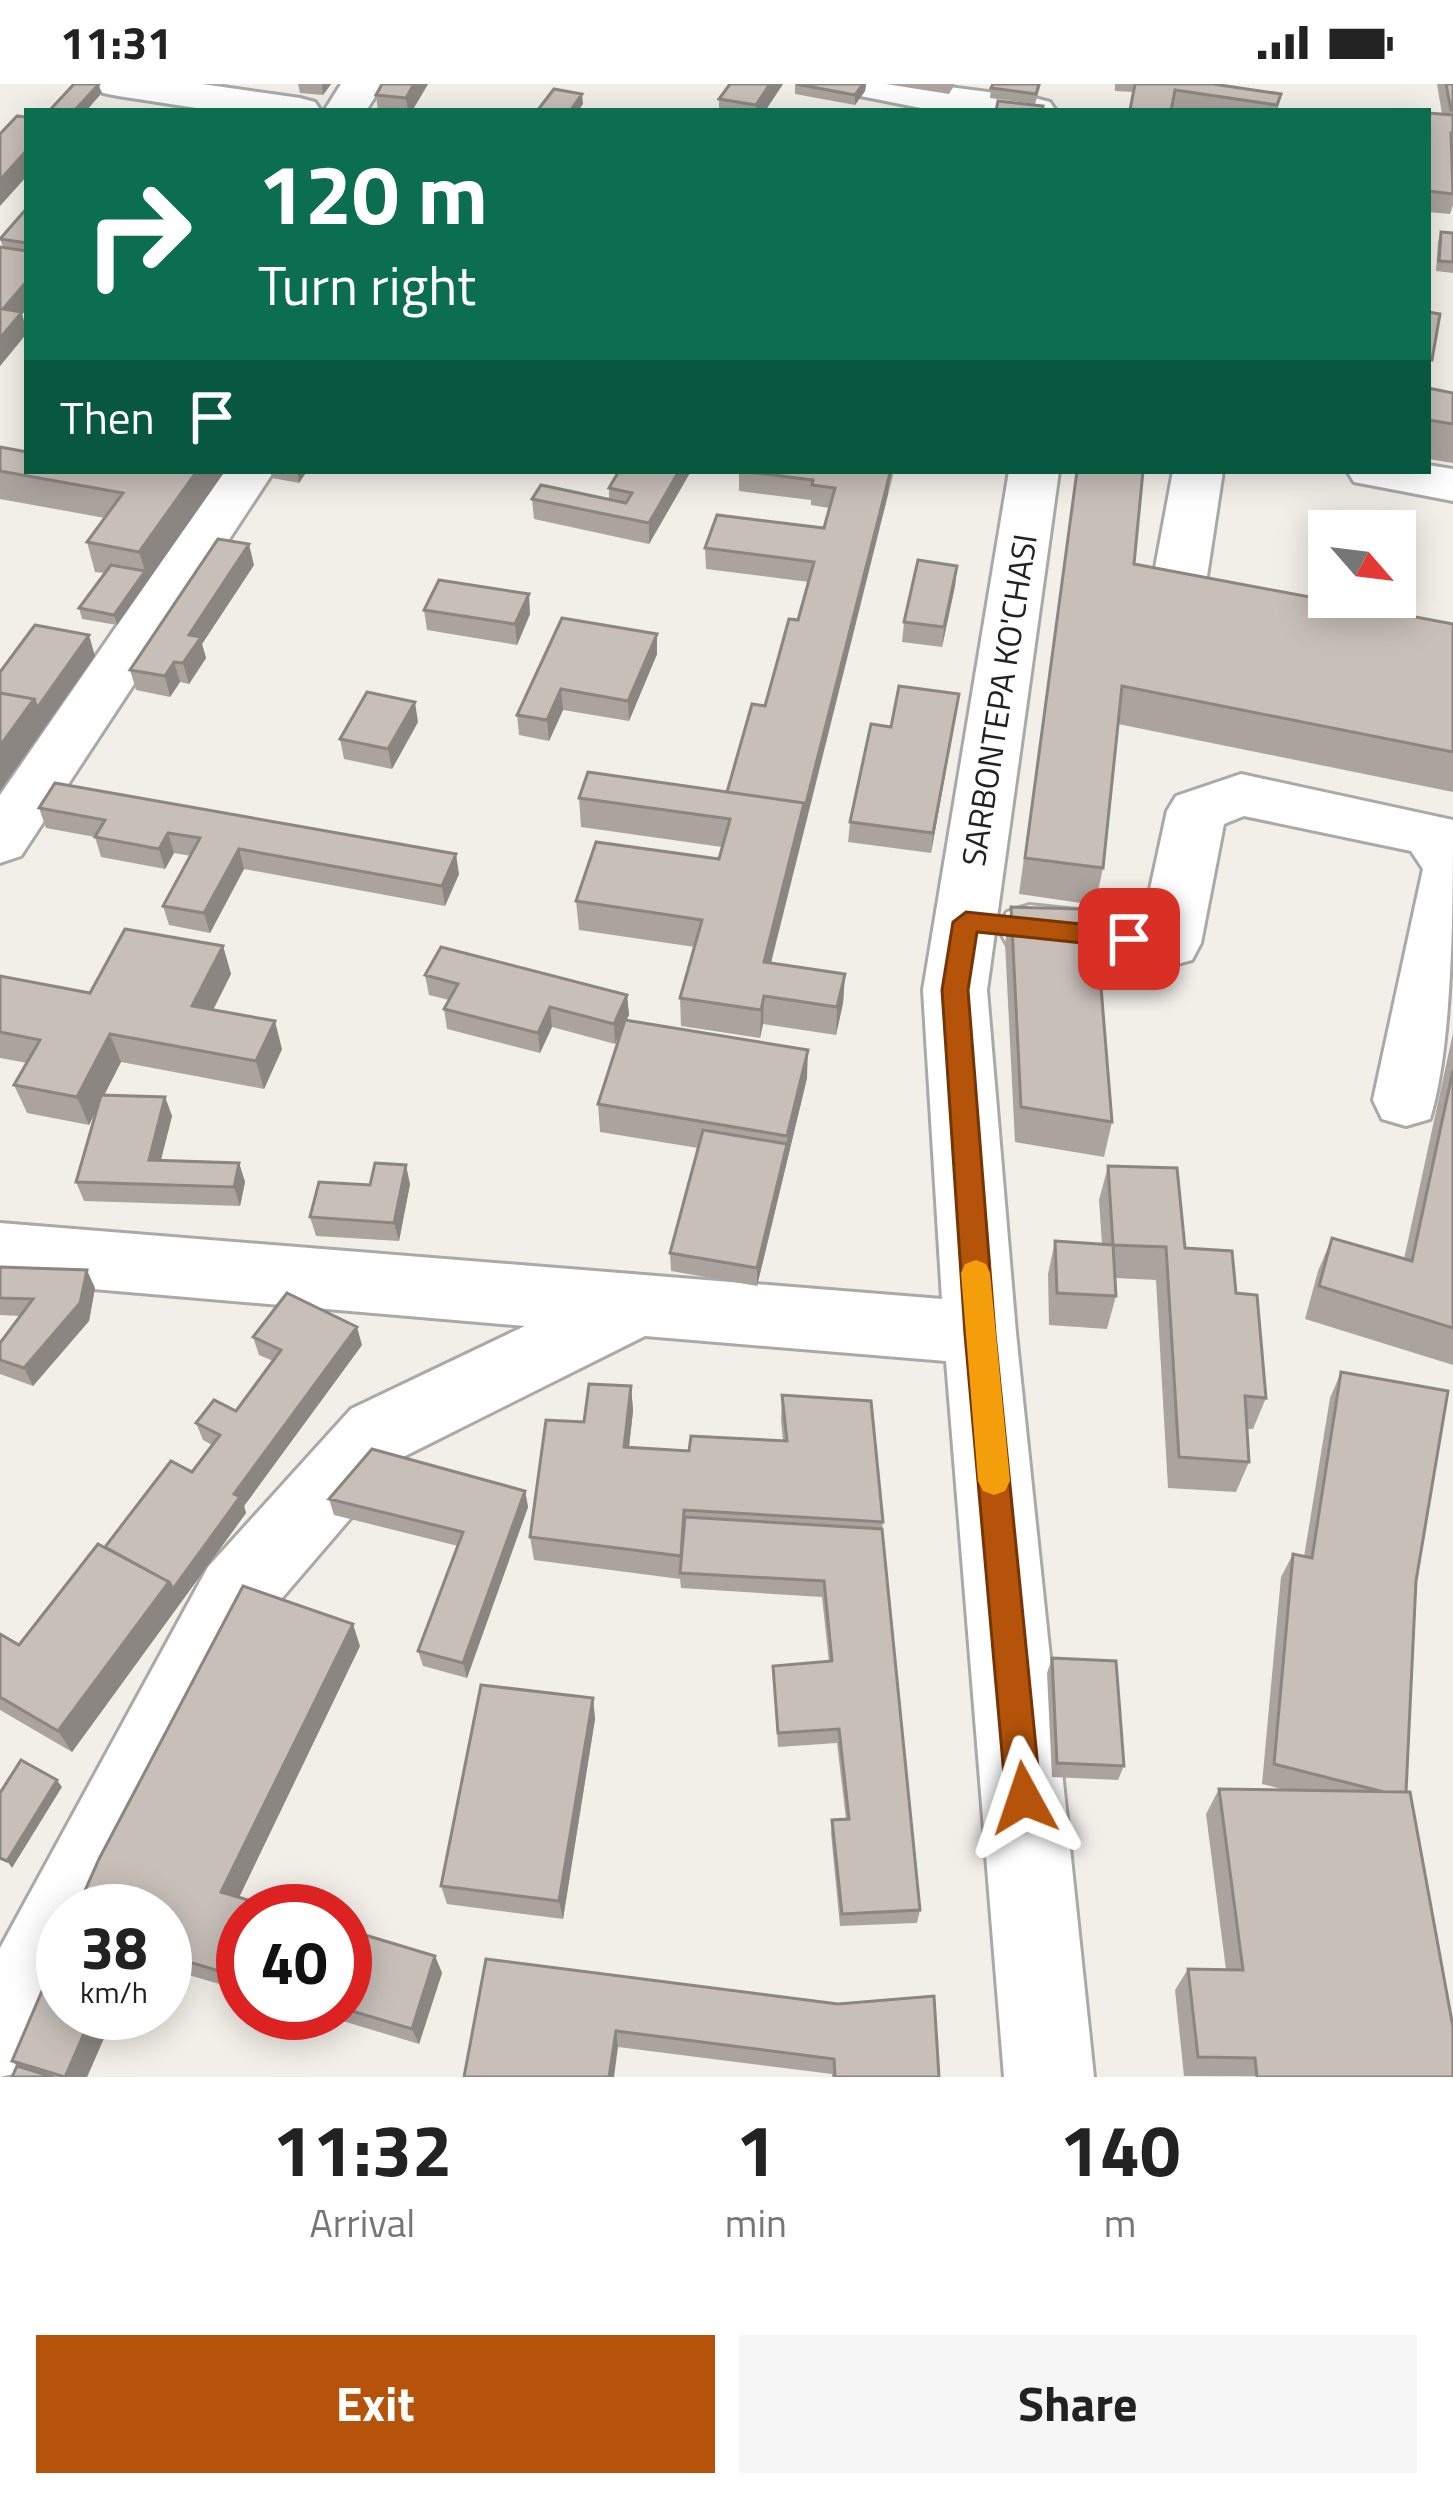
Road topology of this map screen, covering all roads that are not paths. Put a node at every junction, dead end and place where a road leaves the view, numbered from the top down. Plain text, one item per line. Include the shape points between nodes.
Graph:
1 (860, 84) edge
2 (128, 94) edge
3 (1060, 106) edge
4 (270, 108) edge
5 (247, 474) edge
6 (1034, 474) edge
7 (1197, 474) edge
8 (1389, 474) edge
9 (1453, 485) edge
10 (1292, 616) edge
11 (0, 841) edge
12 (1453, 867) edge
13 (966, 922) junction
14 (1406, 1100) dead end
15 (0, 1252) edge
16 (640, 1304) junction
17 (980, 1334) junction
18 (81, 1884) edge
19 (36, 1970) edge
20 (0, 2038) edge
21 (1049, 2077) edge

1 - 3 street via 975,106
2 - 4 street
5 - 11 street
6 - 13 street, SARBONTEPA KO'CHASI
7 - 10 street via 1177,595
8 - 9 street
12 - 13 street via 1431,834 1240,795 1197,811 1170,943
12 - 14 street
13 - 17 street, SARBONTEPA KO'CHASI via 955,990
15 - 16 street
16 - 17 street
16 - 18 street via 377,1433 236,1593
17 - 21 street, SARBONTEPA KO'CHASI
19 - 20 street

